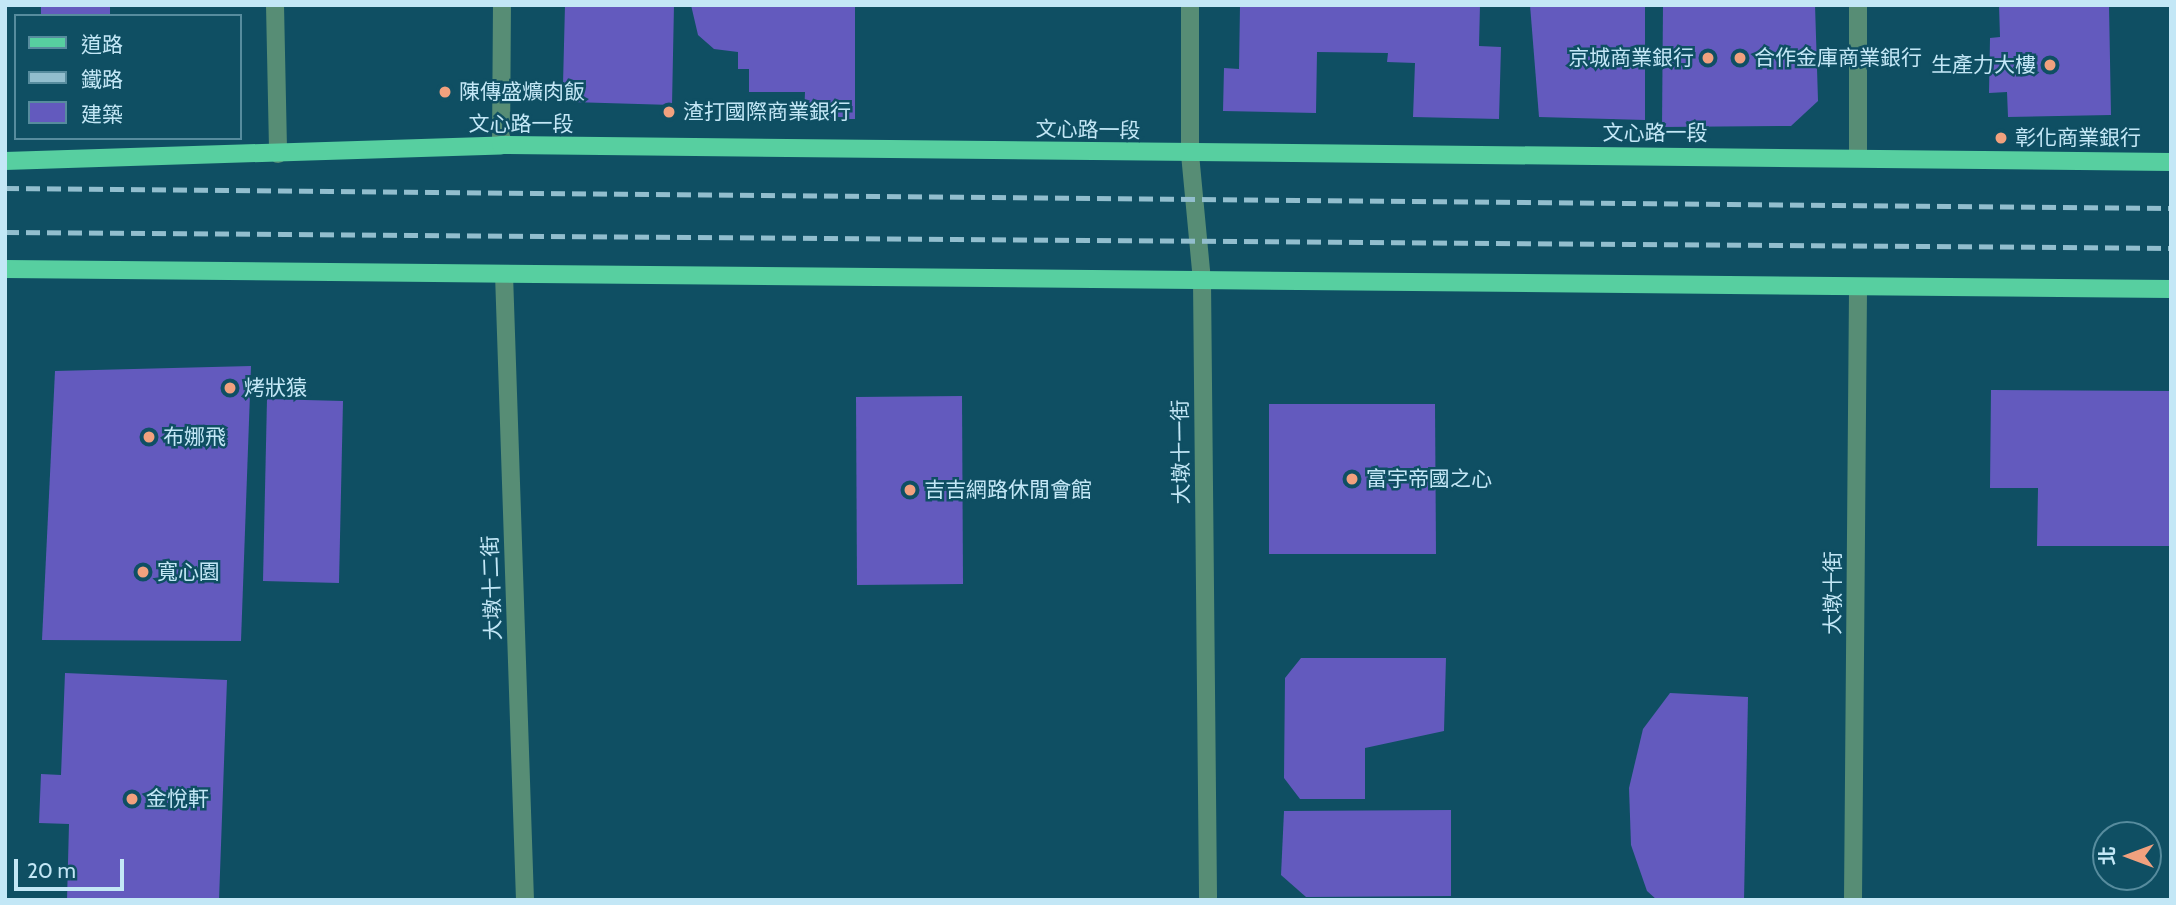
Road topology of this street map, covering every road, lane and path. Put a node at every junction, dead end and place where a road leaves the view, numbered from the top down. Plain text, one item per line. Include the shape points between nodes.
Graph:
1 (275, 5) edge
2 (502, 5) edge
3 (1190, 5) edge
4 (1858, 5) edge
5 (501, 145) junction
6 (278, 154) junction
7 (1190, 154) junction
8 (1858, 157) junction
9 (5, 161) edge
10 (2171, 162) edge
11 (5, 269) edge
12 (504, 274) junction
13 (1202, 281) junction
14 (1858, 287) junction
15 (2171, 289) edge
16 (525, 900) edge
17 (1208, 900) edge
18 (1853, 900) edge

1 - 6 street
2 - 5 street
3 - 7 street, 大墩十一街
4 - 8 street
5 - 6 main road, 文心路一段
5 - 7 main road, 文心路一段
6 - 9 main road, 文心路一段
7 - 8 main road, 文心路一段
7 - 13 street, 大墩十一街
8 - 10 main road, 文心路一段
11 - 12 main road
12 - 13 main road
12 - 16 street, 大墩十二街
13 - 14 main road
13 - 17 street, 大墩十一街
14 - 15 main road
14 - 18 street, 大墩十街

